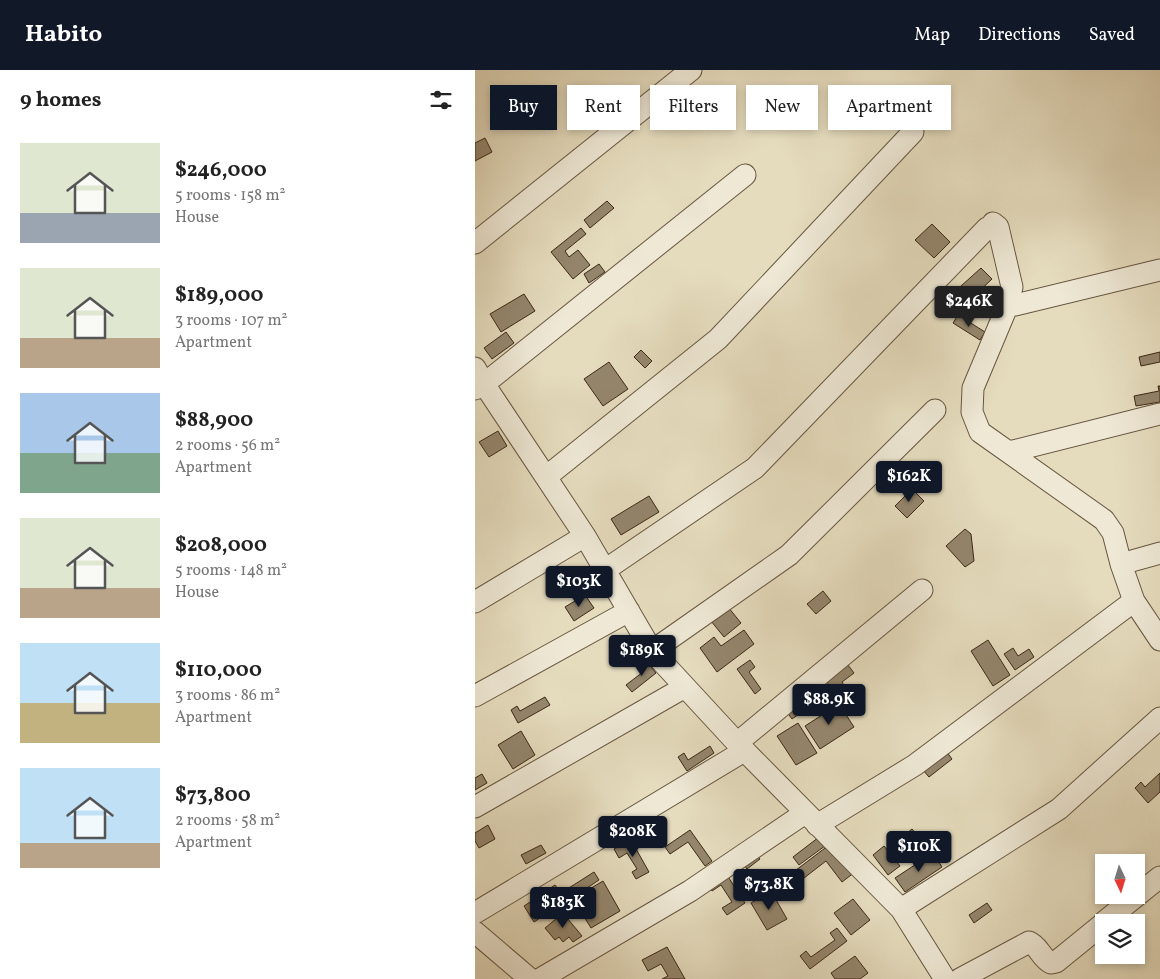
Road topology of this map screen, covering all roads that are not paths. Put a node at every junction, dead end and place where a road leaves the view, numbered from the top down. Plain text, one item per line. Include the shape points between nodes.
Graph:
1 (691, 70) edge
2 (913, 132) dead end
3 (745, 175) dead end
4 (475, 243) edge
5 (1160, 270) edge
6 (1015, 305) dead end
7 (478, 380) edge
8 (935, 410) dead end
9 (1160, 414) edge
10 (1009, 452) junction
11 (546, 477) junction
12 (585, 536) junction
13 (1160, 553) edge
14 (1121, 564) junction
15 (605, 570) junction
16 (922, 590) dead end
17 (1134, 601) junction
18 (475, 602) edge
19 (629, 611) junction
20 (1160, 640) edge
21 (652, 650) junction
22 (685, 687) junction
23 (475, 696) edge
24 (1160, 718) edge
25 (740, 747) junction
26 (475, 807) edge
27 (811, 819) junction
28 (1160, 877) edge
29 (901, 909) junction
30 (475, 913) edge
31 (1115, 914) edge
32 (1095, 930) edge
33 (475, 932) edge
34 (530, 979) edge
35 (540, 979) edge
36 (945, 979) edge
37 (960, 979) edge

1 - 4 street
2 - 11 street via 718,339
3 - 7 street
5 - 6 street
7 - 11 street
8 - 21 street via 789,555
9 - 10 street
10 - 14 street via 1104,520 1113,533
10 - 15 street via 980,432 972,412 973,388 1007,307 1012,287 998,227 990,225 755,468
11 - 12 street
12 - 15 street
12 - 18 street
13 - 14 street
14 - 17 street
15 - 19 street
16 - 25 street
17 - 20 street
17 - 27 street via 915,765
19 - 21 street
19 - 23 street
21 - 22 street
22 - 25 street
22 - 26 street
24 - 29 street via 1059,809
25 - 27 street
25 - 30 street
27 - 29 street
27 - 35 street
28 - 31 street
29 - 36 street
32 - 37 street via 1057,962 1047,961 1029,942
33 - 34 street

